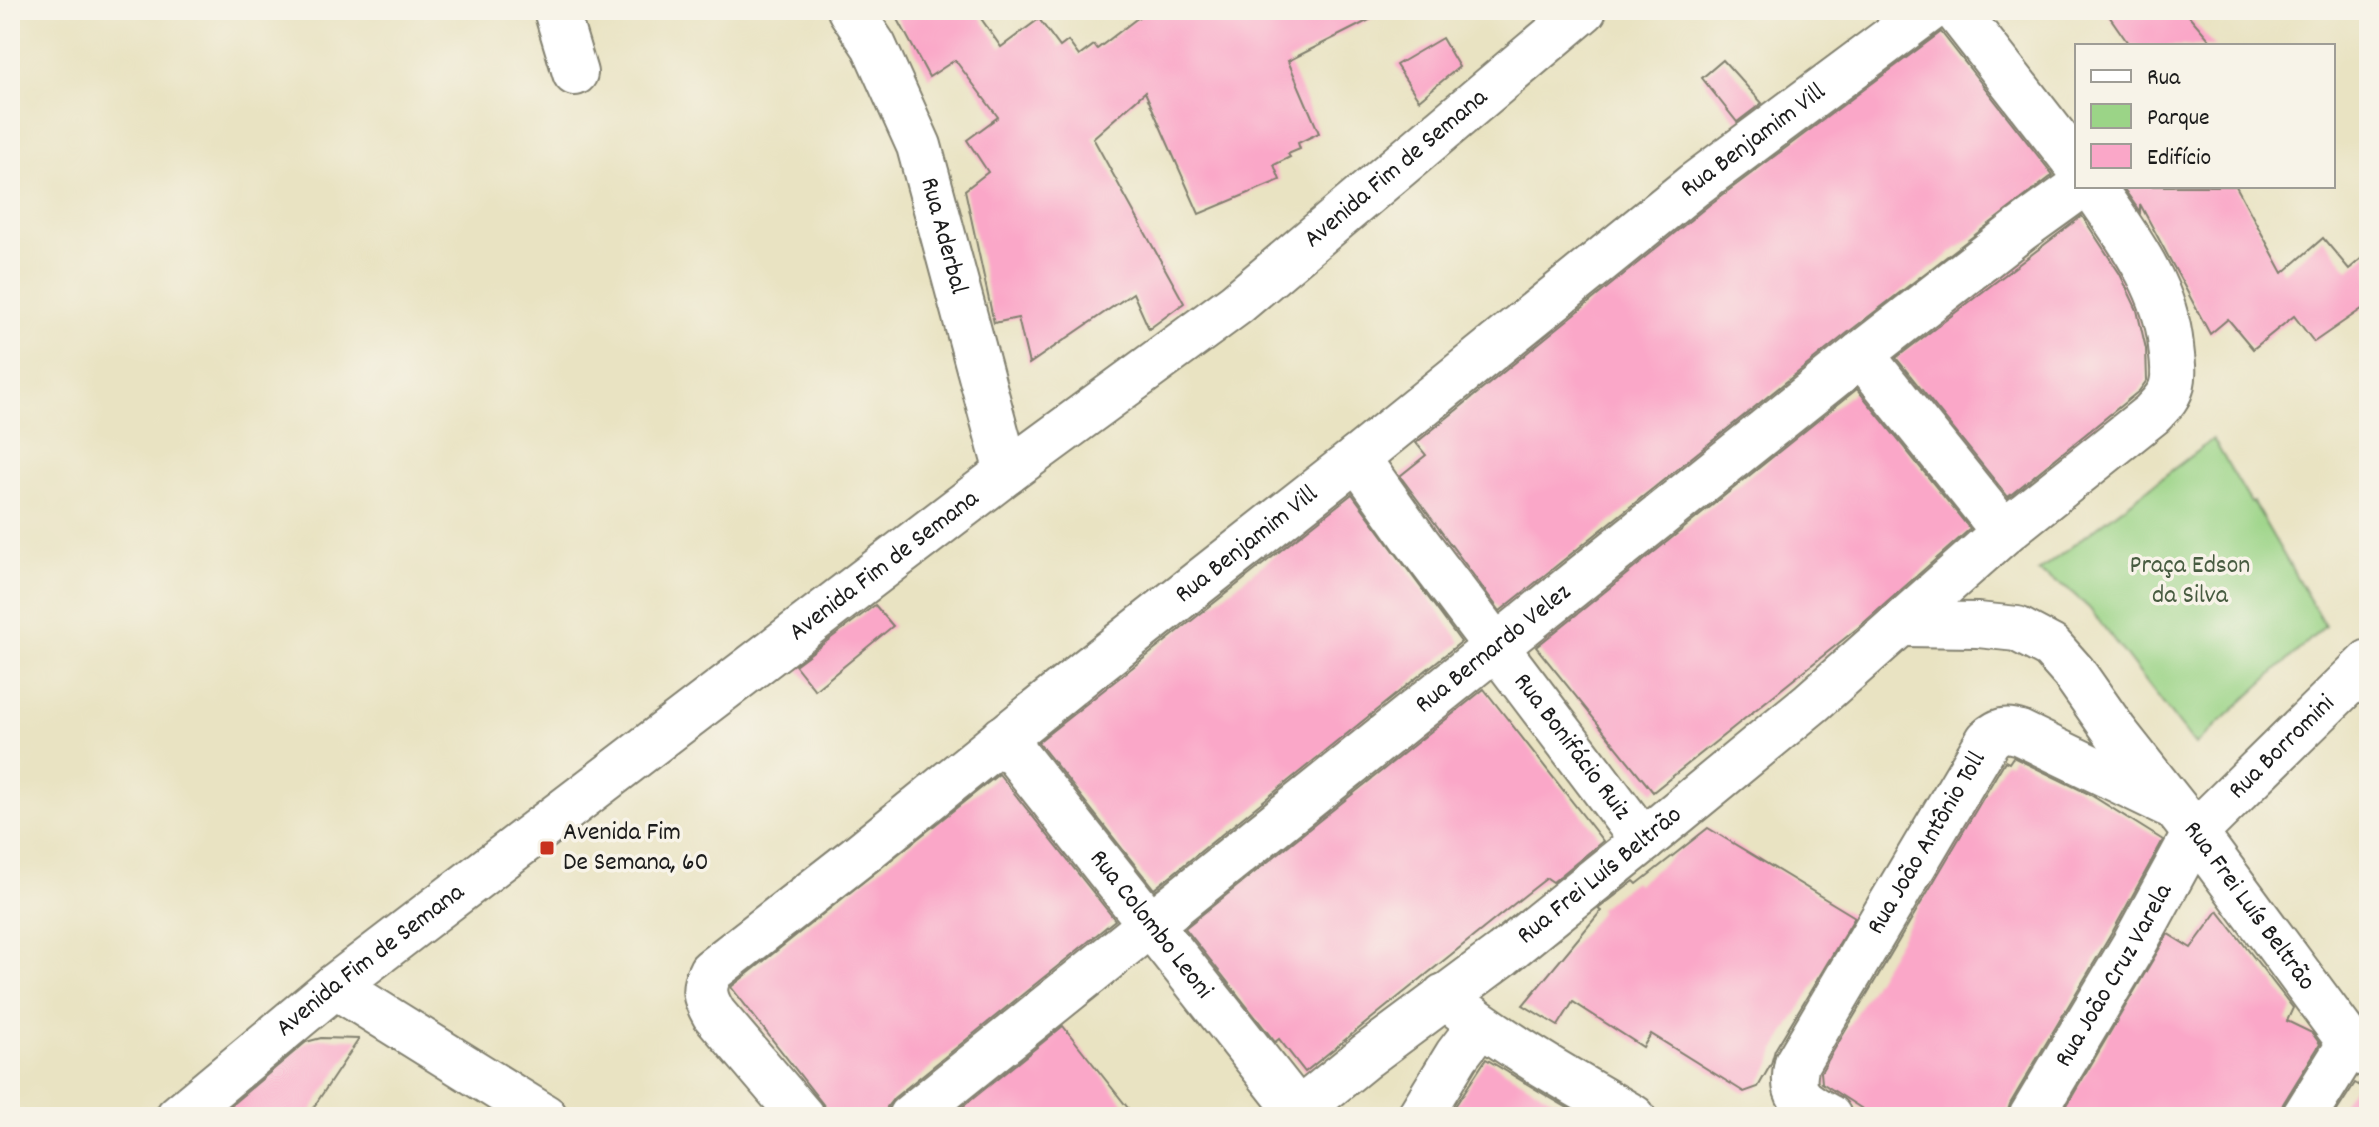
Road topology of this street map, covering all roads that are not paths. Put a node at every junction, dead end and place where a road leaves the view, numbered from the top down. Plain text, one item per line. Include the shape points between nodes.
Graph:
1 (556, 10) edge
2 (850, 10) edge
3 (1584, 10) edge
4 (1929, 10) edge
5 (1956, 10) edge
6 (575, 73) dead end
7 (2075, 162) edge
8 (2078, 188) edge
9 (2093, 188) edge
10 (1861, 354) junction
11 (1357, 458) junction
12 (1007, 472) junction
13 (2004, 532) junction
14 (1902, 624) junction
15 (1497, 646) junction
16 (2369, 662) edge
17 (1003, 738) junction
18 (2184, 820) junction
19 (1643, 841) junction
20 (1149, 923) junction
21 (335, 986) junction
22 (1444, 996) junction
23 (1480, 1025) junction
24 (2360, 1049) edge
25 (1295, 1114) edge
26 (178, 1117) edge
27 (545, 1117) edge
28 (802, 1117) edge
29 (910, 1117) edge
30 (1419, 1117) edge
31 (1633, 1117) edge
32 (1829, 1117) edge
33 (2031, 1117) edge
34 (2304, 1117) edge

1 - 6 street
2 - 12 street, Rua Aderbal via 874,46 919,146
3 - 12 street, Avenida Fim de Semana via 1236,304
4 - 11 street, Rua Benjamim Vill via 1694,185
5 - 7 street
8 - 10 street, Rua Bernardo Velez
9 - 13 street via 2158,292 2169,327 2172,383 2152,414
10 - 13 street
10 - 15 street, Rua Bernardo Velez
11 - 15 street, Rua Bonifácio Ruiz
11 - 17 street, Rua Benjamim Vill
12 - 21 street, Avenida Fim de Semana
13 - 14 street, Rua Frei Luís Beltrão
14 - 18 street, Rua Frei Luís Beltrão via 2017,629 2051,647
14 - 19 street, Rua Frei Luís Beltrão
15 - 19 street, Rua Bonifácio Ruiz
15 - 20 street, Rua Bernardo Velez
16 - 18 street, Rua Borromini
17 - 20 street, Rua Colombo Leoni
17 - 28 street, Rua Benjamim Vill via 711,971 704,984 705,1000 714,1014
18 - 24 street, Rua Frei Luís Beltrão
18 - 32 street, Rua João Antônio Toll via 2020,733 1996,733 1797,1063 1799,1097
18 - 33 street, Rua João Cruz Varela via 2135,943
19 - 22 street, Rua Frei Luís Beltrão
20 - 25 street, Rua Colombo Leoni
20 - 29 street, Rua Bernardo Velez
21 - 26 street, Avenida Fim de Semana
21 - 27 street
22 - 23 street
22 - 25 street, Rua Frei Luís Beltrão
23 - 30 street
23 - 31 street
24 - 34 street

